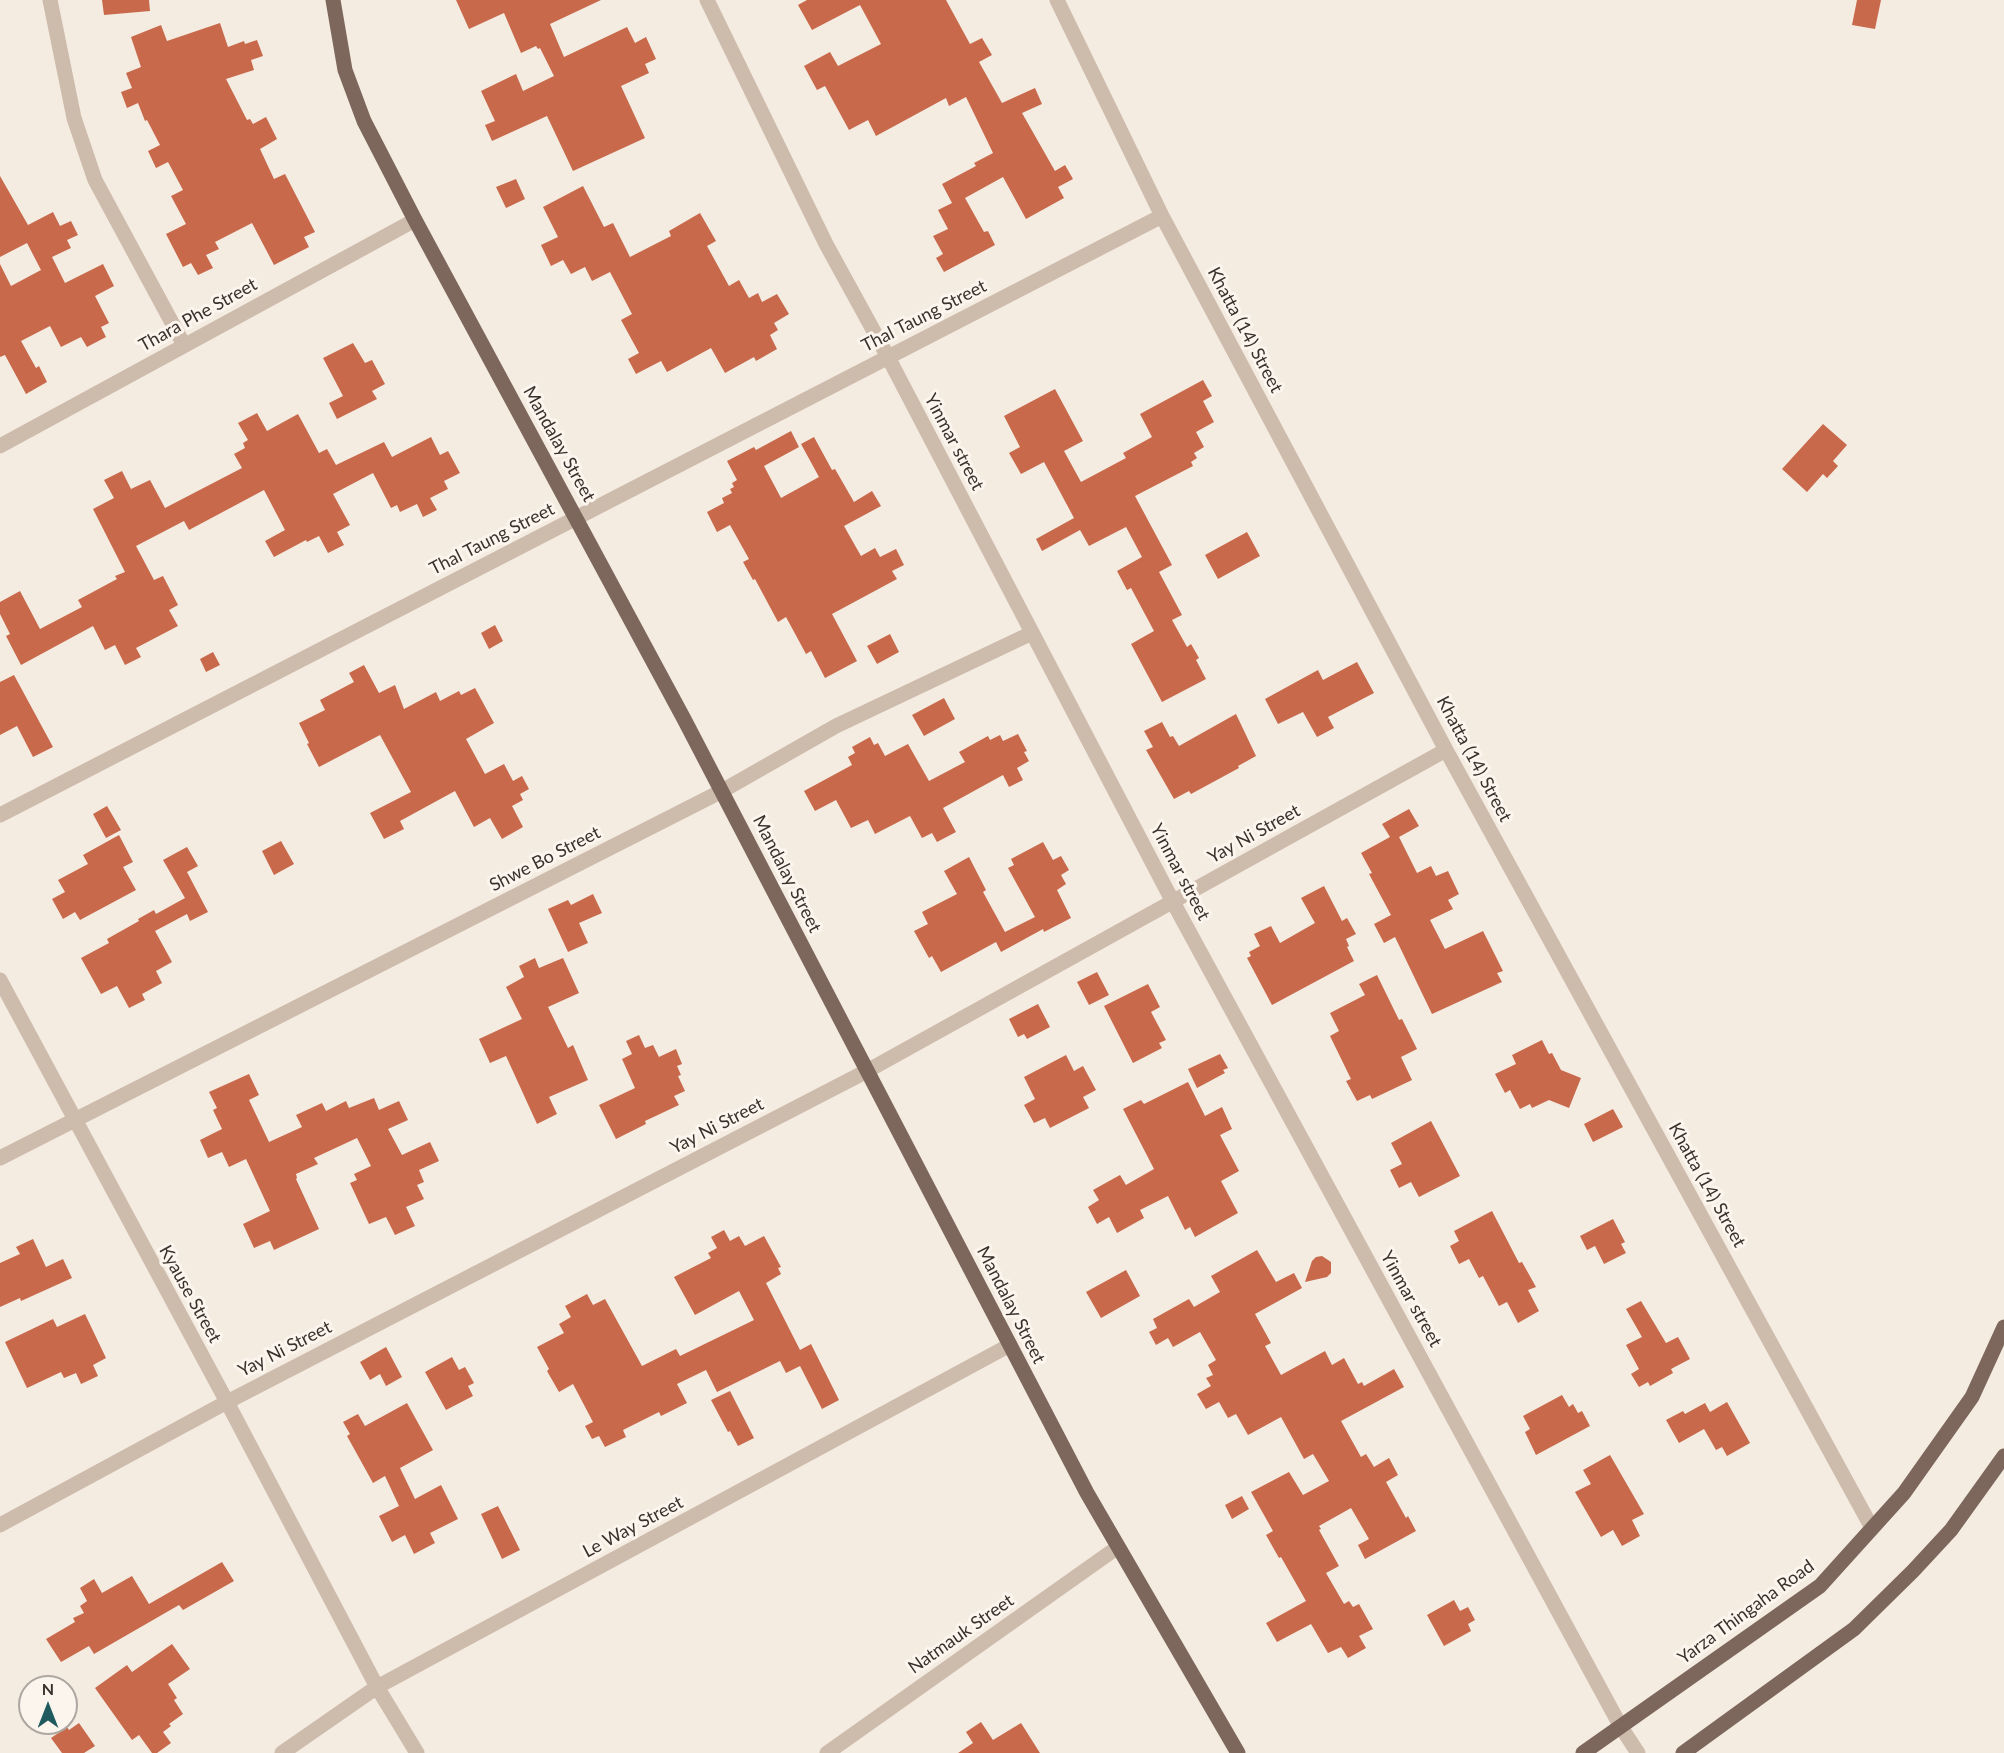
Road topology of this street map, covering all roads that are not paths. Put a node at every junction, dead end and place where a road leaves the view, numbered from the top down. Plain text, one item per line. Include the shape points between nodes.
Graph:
1 (50, 0) edge
2 (333, 0) edge
3 (707, 0) edge
4 (1057, 0) edge
5 (1162, 216) junction
6 (415, 220) junction
7 (184, 345) junction
8 (888, 357) junction
9 (0, 446) edge
10 (576, 518) junction
11 (1032, 633) junction
12 (1446, 750) junction
13 (722, 791) junction
14 (0, 815) edge
15 (1173, 902) junction
16 (0, 980) edge
17 (867, 1071) junction
18 (75, 1119) junction
19 (0, 1158) edge
20 (2004, 1327) edge
21 (1010, 1345) junction
22 (227, 1402) junction
23 (2004, 1456) edge
24 (0, 1525) edge
25 (1872, 1528) junction
26 (1118, 1547) junction
27 (377, 1687) junction
28 (1622, 1727) junction
29 (282, 1753) edge
30 (417, 1753) edge
31 (827, 1753) edge
32 (1238, 1753) edge
33 (1582, 1753) edge
34 (1638, 1753) edge
35 (1683, 1753) edge

1 - 7 street via 74,118 95,180
2 - 6 main road, Mandalay Street via 345,70 364,121
3 - 8 street, Yinmar street via 826,244
4 - 5 street, Khatta (14) Street
5 - 8 street, Thal Taung Street
5 - 12 street, Khatta (14) Street
6 - 7 street, Thara Phe Street
6 - 10 main road, Mandalay Street
7 - 9 street, Thara Phe Street
8 - 10 street, Thal Taung Street
8 - 11 street, Yinmar street
10 - 13 main road, Mandalay Street
10 - 14 street, Thal Taung Street
11 - 13 street, Shwe Bo Street via 836,726
11 - 15 street, Yinmar street
12 - 15 street, Yay Ni Street
12 - 25 street, Khatta (14) Street
13 - 17 main road, Mandalay Street
13 - 18 street, Shwe Bo Street
15 - 17 street, Yay Ni Street
15 - 28 street, Yinmar street
16 - 18 street, Kyause Street
17 - 21 main road, Mandalay Street
17 - 22 street, Yay Ni Street
18 - 19 street, Shwe Bo Street
18 - 22 street, Kyause Street
20 - 25 main road, Yarza Thingaha Road via 1972,1397 1904,1493
21 - 26 main road, Mandalay Street
21 - 27 street, Le Way Street
22 - 24 street, Yay Ni Street
22 - 27 street, Kyause Street
23 - 35 main road via 1951,1530 1854,1629
25 - 28 main road, Yarza Thingaha Road via 1820,1586
26 - 31 street, Natmauk Street
26 - 32 main road, Mandalay Street
27 - 29 street, Le Way Street
27 - 30 street, Kyause Street
28 - 33 main road, Yarza Thingaha Road
28 - 34 street, Yinmar street

